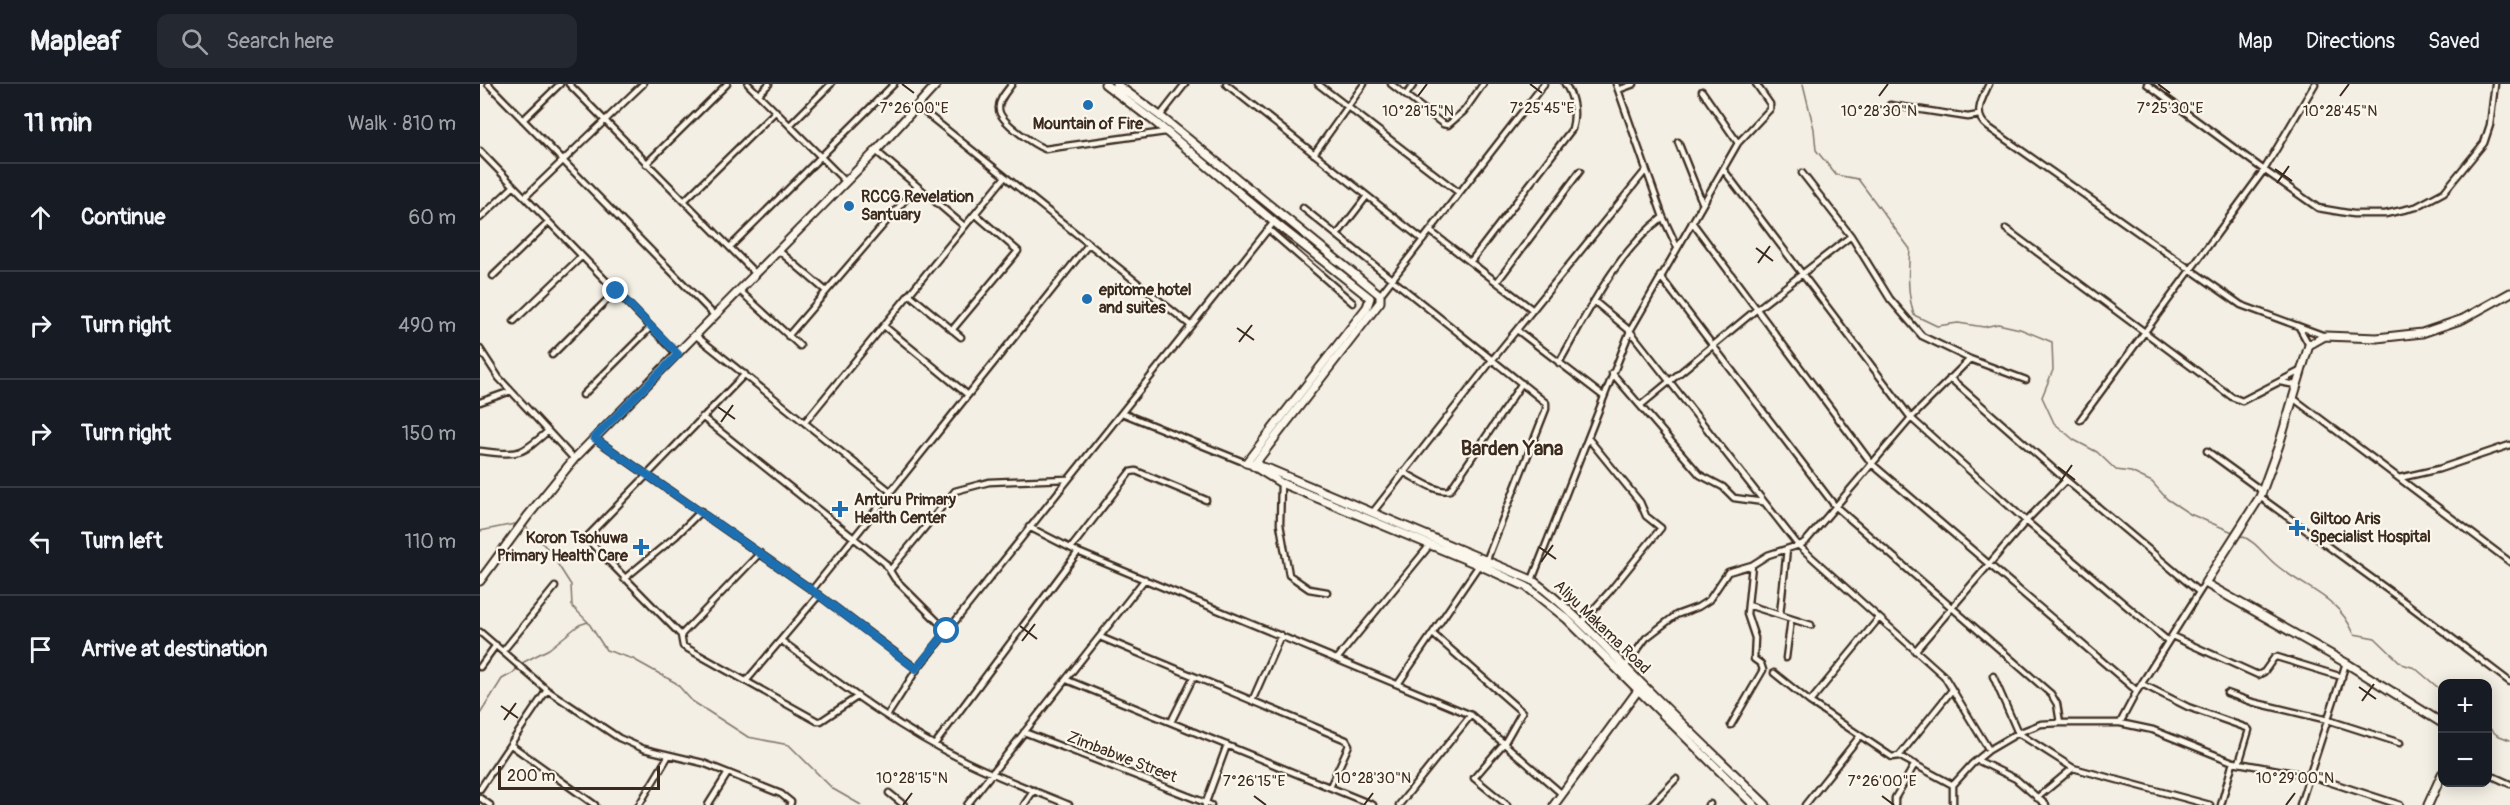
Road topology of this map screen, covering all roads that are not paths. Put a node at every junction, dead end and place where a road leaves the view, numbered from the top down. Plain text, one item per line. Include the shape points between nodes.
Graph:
1 (488, 84) edge
2 (560, 84) edge
3 (569, 84) edge
4 (643, 84) edge
5 (727, 84) edge
6 (748, 84) edge
7 (770, 84) edge
8 (831, 84) edge
9 (894, 84) edge
10 (937, 84) edge
11 (1012, 84) edge
12 (1105, 84) edge
13 (1116, 84) edge
14 (1185, 84) edge
15 (1226, 84) edge
16 (1318, 84) edge
17 (1364, 84) edge
18 (1391, 84) edge
19 (1414, 84) edge
20 (1484, 84) edge
21 (1544, 84) edge
22 (1565, 84) edge
23 (1616, 84) edge
24 (1634, 84) edge
25 (1756, 84) edge
26 (1989, 84) edge
27 (2146, 84) edge
28 (2315, 84) edge
29 (2496, 84) edge
30 (1618, 90) junction
31 (1702, 91) dead end
32 (759, 94) junction
33 (1406, 95) junction
34 (1890, 105) dead end
35 (917, 106) junction
36 (1347, 107) junction
37 (776, 111) junction
38 (1979, 115) junction
39 (1160, 116) junction
40 (523, 120) junction
41 (606, 121) junction
42 (790, 125) junction
43 (1165, 132) junction
44 (1678, 142) dead end
45 (1738, 143) junction
46 (480, 151) edge
47 (876, 151) junction
48 (1314, 154) junction
49 (821, 157) junction
50 (564, 161) junction
51 (646, 164) junction
52 (1646, 170) junction
53 (1723, 170) junction
54 (2264, 170) junction
55 (1580, 171) dead end
56 (1802, 173) dead end
57 (1005, 177) junction
58 (846, 182) junction
59 (1243, 184) junction
60 (514, 186) junction
61 (916, 187) junction
62 (1238, 192) junction
63 (1458, 192) junction
64 (1367, 196) junction
65 (525, 197) junction
66 (684, 201) junction
67 (1702, 202) junction
68 (1303, 208) dead end
69 (975, 214) junction
70 (1663, 217) junction
71 (480, 218) edge
72 (549, 222) junction
73 (1274, 222) junction
74 (1692, 222) junction
75 (964, 226) junction
76 (2006, 229) dead end
77 (1268, 230) junction
78 (1430, 231) junction
79 (1337, 236) junction
80 (1851, 236) junction
81 (1423, 240) junction
82 (1088, 245) junction
83 (730, 247) junction
84 (1677, 247) junction
85 (778, 250) junction
86 (582, 256) junction
87 (1471, 261) junction
88 (2191, 271) junction
89 (755, 273) junction
90 (1803, 274) junction
91 (493, 276) dead end
92 (1660, 276) junction
93 (1392, 280) junction
94 (1497, 282) junction
95 (739, 290) junction
96 (616, 291) junction
97 (826, 291) junction
98 (2510, 293) edge
99 (909, 294) junction
100 (1380, 295) junction
101 (1594, 301) junction
102 (1353, 303) dead end
103 (1757, 309) junction
104 (1533, 310) junction
105 (714, 315) junction
106 (514, 321) dead end
107 (1190, 325) junction
108 (884, 326) junction
109 (651, 327) junction
110 (2299, 327) junction
111 (952, 330) junction
112 (1517, 330) junction
113 (1630, 332) junction
114 (2144, 332) junction
115 (695, 335) junction
116 (788, 336) junction
117 (2325, 336) junction
118 (961, 337) dead end
119 (2309, 345) junction
120 (800, 346) dead end
121 (1713, 346) junction
122 (480, 349) edge
123 (1338, 351) junction
124 (678, 354) junction
125 (552, 355) dead end
126 (482, 358) edge
127 (1492, 359) junction
128 (1970, 359) junction
129 (1559, 363) junction
130 (2300, 372) junction
131 (1612, 373) junction
132 (745, 374) junction
133 (1950, 378) junction
134 (2025, 380) dead end
135 (1670, 381) junction
136 (2280, 382) junction
137 (1522, 383) junction
138 (2296, 385) junction
139 (511, 391) junction
140 (583, 395) dead end
141 (968, 395) junction
142 (1604, 396) junction
143 (2293, 398) junction
144 (480, 402) edge
145 (1641, 405) junction
146 (1122, 412) junction
147 (702, 417) junction
148 (1911, 418) junction
149 (2080, 420) dead end
150 (805, 422) junction
151 (548, 431) junction
152 (594, 438) junction
153 (1588, 438) junction
154 (2510, 445) edge
155 (480, 451) edge
156 (2207, 451) dead end
157 (574, 459) junction
158 (1250, 464) junction
159 (1872, 464) junction
160 (1404, 472) junction
161 (647, 473) junction
162 (2399, 478) junction
163 (1068, 479) junction
164 (2066, 480) junction
165 (1281, 483) junction
166 (890, 491) junction
167 (2261, 494) junction
168 (1206, 501) dead end
169 (1762, 502) junction
170 (1836, 506) junction
171 (701, 511) junction
172 (1373, 512) junction
173 (2026, 521) junction
174 (1029, 527) junction
175 (854, 537) junction
176 (1430, 545) junction
177 (1798, 545) junction
178 (1071, 548) junction
179 (1787, 549) junction
180 (1078, 552) junction
181 (760, 553) junction
182 (1487, 559) junction
183 (2510, 562) edge
184 (1989, 564) junction
185 (1479, 565) junction
186 (1752, 565) junction
187 (890, 570) junction
188 (624, 579) junction
189 (1145, 579) junction
190 (1532, 580) junction
191 (480, 581) edge
192 (2205, 583) junction
193 (555, 587) dead end
194 (812, 590) junction
195 (1327, 592) dead end
196 (2199, 592) junction
197 (819, 595) junction
198 (1748, 605) junction
199 (1952, 608) junction
200 (1780, 614) junction
201 (1879, 618) junction
202 (1791, 619) junction
203 (1582, 621) junction
204 (1811, 625) dead end
205 (947, 631) junction
206 (480, 632) edge
207 (1433, 634) junction
208 (681, 635) junction
209 (1281, 635) junction
210 (1100, 637) junction
211 (2170, 638) junction
212 (782, 641) junction
213 (496, 645) junction
214 (503, 651) junction
215 (1915, 651) junction
216 (1785, 658) dead end
217 (1337, 659) junction
218 (2346, 663) junction
219 (480, 667) edge
220 (1625, 667) junction
221 (916, 669) junction
222 (1774, 673) dead end
223 (1993, 676) dead end
224 (2342, 677) junction
225 (1193, 678) junction
226 (747, 680) junction
227 (1068, 680) junction
228 (2510, 682) edge
229 (1398, 684) junction
230 (2142, 684) junction
231 (1640, 688) junction
232 (547, 690) junction
233 (1952, 690) junction
234 (2137, 691) junction
235 (2227, 693) dead end
236 (857, 697) junction
237 (1252, 700) junction
238 (1810, 702) junction
239 (1471, 715) junction
240 (887, 716) junction
241 (2328, 720) junction
242 (2438, 720) edge
243 (1172, 722) junction
244 (2060, 723) junction
245 (2120, 723) junction
246 (1731, 725) dead end
247 (1024, 732) junction
248 (2018, 733) junction
249 (1860, 736) junction
250 (1505, 742) junction
251 (2400, 743) dead end
252 (935, 744) junction
253 (511, 745) junction
254 (1227, 745) junction
255 (1989, 750) junction
256 (669, 755) junction
257 (1899, 756) junction
258 (1977, 760) junction
259 (2236, 762) junction
260 (1915, 764) junction
261 (2073, 768) junction
262 (728, 773) junction
263 (992, 773) junction
264 (2311, 776) junction
265 (2492, 776) edge
266 (1676, 779) dead end
267 (2438, 783) edge
268 (2510, 784) edge
269 (1953, 785) junction
270 (1330, 787) junction
271 (480, 789) edge
272 (1034, 790) junction
273 (890, 793) dead end
274 (1562, 794) junction
275 (480, 798) edge
276 (2037, 798) junction
277 (1207, 804) edge
278 (490, 805) edge
279 (596, 805) edge
280 (639, 805) edge
281 (708, 805) edge
282 (790, 805) edge
283 (904, 805) edge
284 (967, 805) edge
285 (1024, 805) edge
286 (1069, 805) edge
287 (1373, 805) edge
288 (1399, 805) edge
289 (1507, 805) edge
290 (1554, 805) edge
291 (1651, 805) edge
292 (1754, 805) edge
293 (1766, 805) edge
294 (1805, 805) edge
295 (1894, 805) edge
296 (1953, 805) edge
297 (2046, 805) edge
298 (2210, 805) edge
299 (2221, 805) edge
300 (2300, 805) edge
301 (2400, 805) edge
302 (2428, 805) edge

1 - 40 street
2 - 40 street
3 - 41 street
4 - 41 street
5 - 51 street
6 - 32 street
7 - 32 street
8 - 42 street
9 - 49 street
10 - 35 street
11 - 43 street via 999,109 1002,118 1045,149
12 - 43 street
13 - 39 street
14 - 39 street
15 - 48 street
16 - 36 street
17 - 36 street
18 - 33 street
19 - 33 street
20 - 33 street via 1448,125
21 - 63 street
22 - 87 street via 1574,106 1572,129
23 - 30 street
24 - 30 street
25 - 45 street via 1770,110
26 - 38 street
27 - 54 street
28 - 54 street
29 - 54 street via 2484,143 2444,192 2416,207 2385,214 2318,208
30 - 52 street
31 - 45 street
32 - 37 street
34 - 38 street via 1968,117
35 - 47 street
35 - 57 street
36 - 48 street
36 - 63 street
37 - 42 street
37 - 66 street
38 - 88 street via 1988,127
39 - 59 street
40 - 50 street
41 - 50 street
41 - 51 street
42 - 49 street
43 - 62 street
44 - 67 street
45 - 53 street
46 - 60 street
47 - 58 street
47 - 61 street
48 - 64 street
49 - 58 street
49 - 83 street
50 - 65 street
50 - 105 street
51 - 66 street
52 - 70 street
52 - 104 street
53 - 67 street
53 - 90 street
54 - 88 street
55 - 94 street
56 - 80 street
57 - 69 street
57 - 82 street
58 - 85 street
59 - 62 street
59 - 100 street
60 - 65 street
60 - 71 street
61 - 75 street
61 - 97 street
62 - 73 street
63 - 78 street
64 - 79 street
64 - 81 street
65 - 72 street
66 - 83 street
67 - 74 street
68 - 79 street
69 - 75 street
69 - 111 street via 1018,251
70 - 84 street
70 - 101 street via 1641,235
72 - 86 street
72 - 91 street
73 - 77 street
73 - 123 street via 1370,298
74 - 84 street
74 - 103 street
75 - 99 street
76 - 114 street
77 - 102 street
77 - 107 street
78 - 81 street
78 - 87 street
79 - 93 street
80 - 90 street
80 - 128 street via 1890,299 1922,336
81 - 93 street
82 - 107 street
82 - 141 street
83 - 89 street
84 - 92 street
85 - 89 street
85 - 97 street
86 - 96 street
86 - 106 street
87 - 94 street
88 - 110 street via 2241,305
88 - 114 street
89 - 95 street
90 - 103 street
90 - 148 street
92 - 113 street
92 - 121 street
93 - 100 street
93 - 127 street
94 - 104 street
95 - 105 street
95 - 116 street
96 - 109 street
96 - 125 street
97 - 116 street
98 - 117 street via 2463,319 2422,333 2377,338
99 - 108 street
99 - 111 street
100 - 123 street via 1380,302
101 - 113 street
101 - 129 street
103 - 121 street
103 - 159 street
104 - 112 street
105 - 115 street
107 - 146 street
108 - 141 street
108 - 150 street
109 - 124 street
109 - 140 street
110 - 117 street
110 - 119 street
111 - 118 street
112 - 127 street
112 - 129 street
113 - 131 street
113 - 135 street
114 - 136 street via 2242,400
114 - 149 street
115 - 124 street
115 - 132 street
116 - 120 street
117 - 119 street
119 - 130 street
121 - 135 street
121 - 170 street
122 - 126 street
123 - 158 street
124 - 152 street
126 - 139 street
127 - 137 street
127 - 160 street
128 - 133 street
128 - 134 street
129 - 142 street
130 - 136 street
130 - 138 street
131 - 142 street
131 - 145 street
132 - 147 street
132 - 150 street
133 - 148 street
133 - 164 street
135 - 145 street
135 - 169 street
136 - 138 street
137 - 160 street via 1450,490 1438,489
137 - 182 street via 1542,399 1546,409
138 - 143 street
139 - 144 street
139 - 151 street
141 - 166 street
142 - 153 street
143 - 162 street
143 - 167 street
145 - 169 street via 1701,476 1724,487 1734,498
146 - 158 street
146 - 163 street
147 - 161 street
147 - 175 street
148 - 159 street
148 - 173 street
150 - 166 street
151 - 155 street via 519,454
151 - 157 street
152 - 157 street
152 - 161 street
153 - 190 street
153 - 203 street via 1640,502 1646,516 1661,528
154 - 162 street
156 - 167 street
157 - 191 street
158 - 165 street, Aliyu Makama Road
158 - 172 street, Aliyu Makama Road
159 - 170 street
159 - 184 street
160 - 172 street
161 - 171 street
161 - 188 street via 586,538
162 - 183 street
163 - 174 street
163 - 187 street via 989,482 955,491
164 - 173 street
164 - 196 street
165 - 176 street, Aliyu Makama Road
165 - 195 street via 1280,524 1289,575 1309,589
166 - 175 street
167 - 192 street
167 - 228 street
168 - 178 street via 1130,471
169 - 177 street
170 - 177 street
170 - 199 street
171 - 181 street
171 - 188 street
172 - 182 street, Aliyu Makama Road
173 - 184 street
173 - 211 street
174 - 178 street
174 - 205 street
175 - 187 street
175 - 194 street
176 - 185 street, Aliyu Makama Road
176 - 217 street
177 - 179 street
177 - 201 street
178 - 180 street
179 - 186 street
179 - 200 street
180 - 189 street
180 - 252 street
181 - 194 street
181 - 208 street
182 - 190 street, Aliyu Makama Road
184 - 199 street
184 - 234 street
185 - 207 street
185 - 231 street, Aliyu Makama Road via 1545,599
186 - 198 street
186 - 220 street via 1728,572 1709,600 1677,615 1646,638
187 - 205 street
188 - 208 street
189 - 209 street
189 - 210 street
190 - 203 street, Aliyu Makama Road
192 - 196 street
192 - 218 street
193 - 214 street
194 - 197 street
196 - 211 street
197 - 212 street
197 - 221 street
198 - 200 street
198 - 246 street via 1755,638 1754,659 1763,670
199 - 215 street
199 - 244 street via 2051,694
200 - 202 street
201 - 215 street
201 - 238 street
202 - 204 street
202 - 216 street
203 - 220 street, Aliyu Makama Road
205 - 221 street
206 - 213 street
207 - 229 street
207 - 250 street via 1522,712
208 - 226 street via 688,650
209 - 217 street
209 - 237 street
210 - 225 street
210 - 227 street
211 - 224 street via 2258,675 2277,657
211 - 230 street
212 - 226 street
212 - 236 street
213 - 214 street
213 - 219 street
214 - 232 street
215 - 233 street via 1944,676
217 - 229 street
218 - 224 street
218 - 242 street
220 - 231 street, Aliyu Makama Road
221 - 240 street
222 - 238 street
223 - 248 street
224 - 241 street
225 - 237 street
225 - 243 street
226 - 236 street via 817,721
227 - 243 street
227 - 247 street
229 - 239 street
230 - 234 street
230 - 259 street via 2188,707 2247,728
231 - 274 street
231 - 292 street, Aliyu Makama Road
231 - 293 street, Aliyu Makama Road
232 - 253 street
232 - 256 street via 619,738
233 - 255 street
233 - 257 street
234 - 245 street
235 - 241 street
236 - 240 street
237 - 270 street via 1348,742
238 - 249 street
239 - 250 street
239 - 288 street
240 - 252 street
241 - 251 street
241 - 264 street
243 - 254 street
244 - 245 street
244 - 248 street via 2041,724
245 - 259 street via 2153,730
247 - 263 street
247 - 277 street, Zimbabwe Street
248 - 255 street
248 - 261 street
249 - 257 street via 1886,754
249 - 294 street
250 - 274 street
250 - 289 street via 1473,778
252 - 263 street
253 - 271 street
253 - 279 street
254 - 270 street
254 - 277 street
255 - 258 street
256 - 262 street
256 - 280 street
257 - 260 street
258 - 269 street
258 - 276 street via 2016,779
259 - 264 street
259 - 299 street
260 - 269 street
260 - 295 street
261 - 276 street
261 - 298 street
262 - 281 street
262 - 282 street via 782,794
263 - 272 street
263 - 284 street
264 - 300 street
264 - 301 street
265 - 268 street
266 - 291 street
267 - 302 street
269 - 296 street
270 - 287 street
272 - 285 street
272 - 286 street
273 - 283 street
274 - 290 street
275 - 278 street
276 - 297 street

